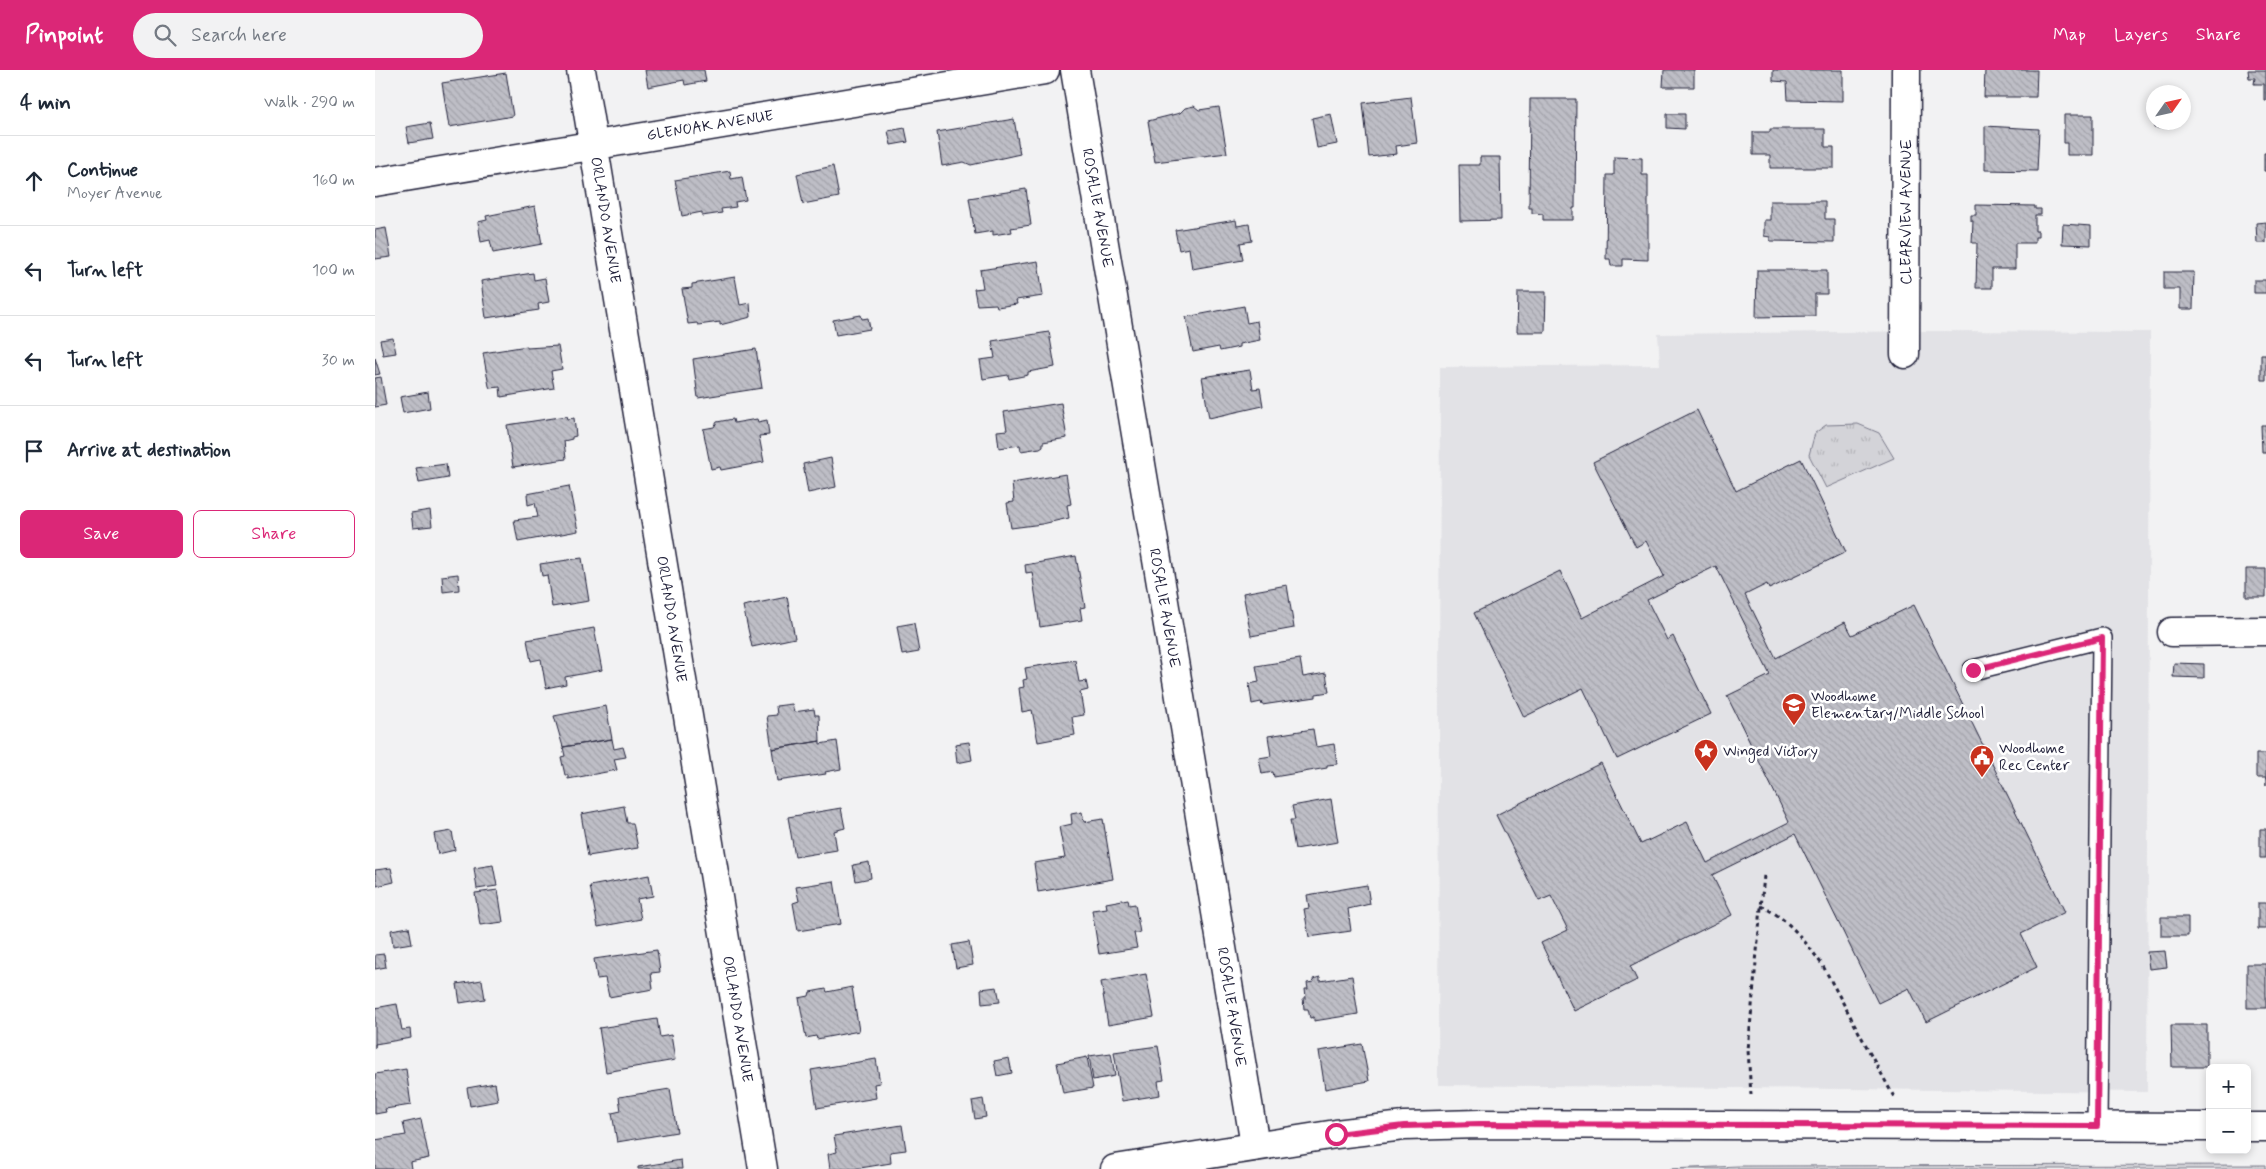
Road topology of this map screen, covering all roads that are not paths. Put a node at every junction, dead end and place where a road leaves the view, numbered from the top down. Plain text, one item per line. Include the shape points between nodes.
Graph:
1 (581, 70) edge
2 (1045, 70) edge
3 (1075, 70) edge
4 (1906, 70) edge
5 (594, 144) junction
6 (375, 182) edge
7 (1905, 354) dead end
8 (2266, 631) edge
9 (2173, 632) dead end
10 (1973, 670) dead end
11 (2097, 1126) junction
12 (2206, 1127) edge
13 (2251, 1127) edge
14 (2266, 1127) edge
15 (1255, 1145) junction
16 (763, 1169) edge
17 (1115, 1169) edge

1 - 5 street, ORLANDO AVENUE
2 - 5 street, GLENOAK AVENUE
3 - 15 street, ROSALIE AVENUE
4 - 7 street, CLEARVIEW AVENUE
5 - 6 street, GLENOAK AVENUE
5 - 16 street, ORLANDO AVENUE
8 - 9 street
10 - 11 lane via 2102,638
11 - 12 street
11 - 15 street via 1479,1124 1404,1126
13 - 14 street
15 - 17 street

